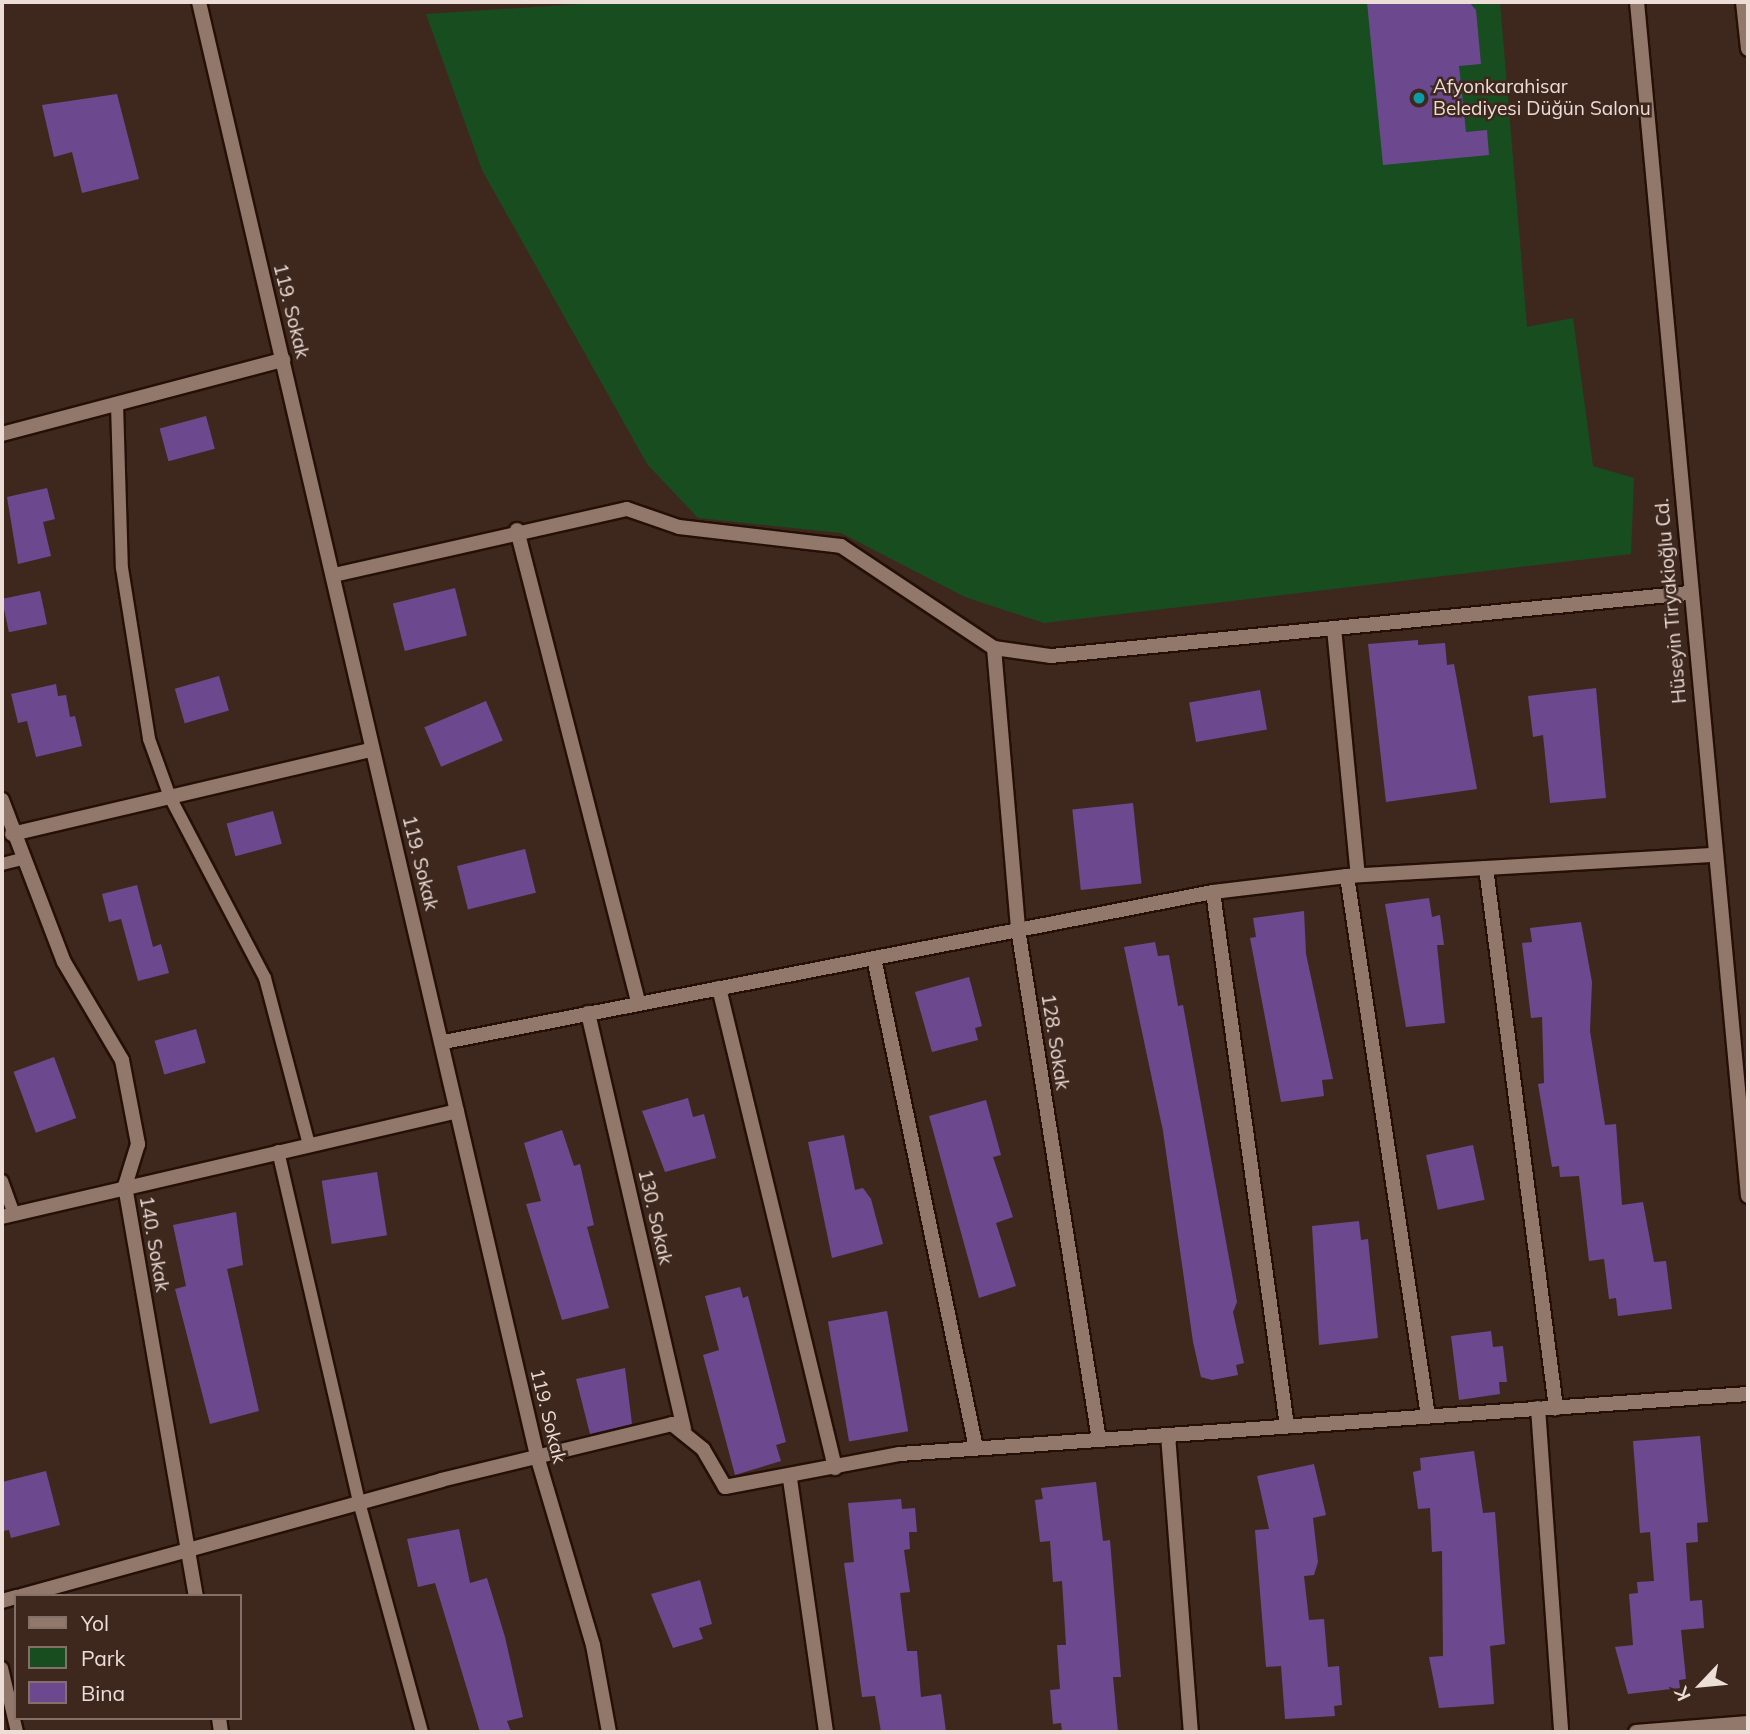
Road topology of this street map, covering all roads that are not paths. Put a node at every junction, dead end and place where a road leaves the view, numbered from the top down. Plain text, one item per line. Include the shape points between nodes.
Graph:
1 (199, 2) edge
2 (1637, 2) edge
3 (1743, 2) edge
4 (1748, 49) edge
5 (283, 360) junction
6 (117, 404) junction
7 (2, 434) edge
8 (517, 530) junction
9 (334, 575) junction
10 (1689, 593) junction
11 (1334, 628) junction
12 (994, 648) junction
13 (371, 750) junction
14 (170, 797) junction
15 (2, 800) edge
16 (12, 834) junction
17 (1715, 855) junction
18 (22, 859) junction
19 (2, 864) edge
20 (1486, 868) junction
21 (1352, 875) junction
22 (1213, 892) junction
23 (1018, 929) junction
24 (874, 958) junction
25 (719, 988) junction
26 (639, 1003) junction
27 (588, 1013) junction
28 (444, 1042) junction
29 (457, 1111) junction
30 (309, 1144) junction
31 (278, 1151) junction
32 (2, 1181) edge
33 (125, 1186) junction
34 (1748, 1196) edge
35 (8, 1215) edge
36 (1748, 1394) edge
37 (1556, 1408) junction
38 (1538, 1409) junction
39 (1428, 1416) junction
40 (1286, 1426) junction
41 (684, 1429) junction
42 (1168, 1435) junction
43 (1099, 1440) junction
44 (976, 1448) junction
45 (537, 1456) junction
46 (835, 1468) junction
47 (790, 1479) junction
48 (359, 1502) junction
49 (188, 1550) junction
50 (29, 1594) edge
51 (196, 1594) edge
52 (2, 1668) edge
53 (14, 1716) edge
54 (1748, 1723) edge
55 (422, 1732) edge
56 (609, 1732) edge
57 (826, 1732) edge
58 (1191, 1732) edge
59 (1561, 1732) edge
60 (1636, 1732) edge

1 - 5 street, 119. Sokak
2 - 10 street, Hüseyin Tiryakioğlu Cd.
3 - 4 street
5 - 6 street
5 - 9 street, 119. Sokak
6 - 7 street
6 - 14 lane via 122,568 149,739
8 - 9 street
8 - 12 street via 626,509 679,527 841,546
8 - 26 street
9 - 13 street, 119. Sokak
10 - 11 street
10 - 17 street, Hüseyin Tiryakioğlu Cd.
11 - 12 street via 1051,656
11 - 21 street
12 - 23 street, 128. Sokak
13 - 14 street
13 - 28 street, 119. Sokak
14 - 16 street
14 - 30 lane via 265,978
15 - 16 street, 140. Sokak
16 - 18 street, 140. Sokak
17 - 20 street
17 - 34 street, Hüseyin Tiryakioğlu Cd.
18 - 19 lane
18 - 33 street, 140. Sokak via 64,962 122,1060 138,1144
20 - 21 street
20 - 37 street
21 - 22 street
21 - 39 street
22 - 23 street
22 - 40 street
23 - 24 street
23 - 43 street, 128. Sokak
24 - 25 street
24 - 44 street
25 - 26 street
25 - 46 street
26 - 27 street
27 - 28 street
27 - 41 street, 130. Sokak
28 - 29 street, 119. Sokak
29 - 30 street
29 - 45 street, 119. Sokak
30 - 31 street
31 - 33 street
31 - 48 lane
32 - 35 lane
33 - 35 street
33 - 49 street, 140. Sokak
36 - 37 street
37 - 38 street
38 - 39 street
38 - 59 street
39 - 40 street
40 - 42 street
41 - 45 street via 672,1424
41 - 47 street via 725,1487
42 - 43 street
42 - 58 street
43 - 44 street
44 - 46 street via 900,1454
45 - 48 street
45 - 56 street, 119. Sokak via 593,1645
46 - 47 street
47 - 57 street
48 - 49 street
48 - 55 lane
49 - 50 street
49 - 51 street, 140. Sokak
52 - 53 lane
54 - 60 street

